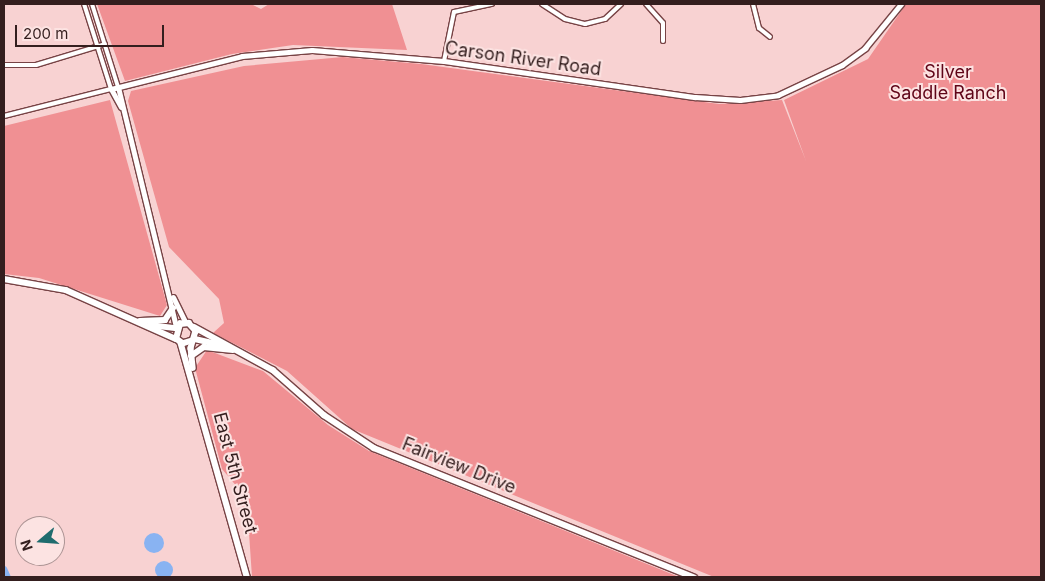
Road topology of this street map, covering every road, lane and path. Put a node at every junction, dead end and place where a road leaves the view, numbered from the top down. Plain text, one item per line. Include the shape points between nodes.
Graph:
1 (84, 4) edge
2 (92, 4) edge
3 (492, 4) edge
4 (542, 4) edge
5 (621, 4) edge
6 (646, 4) edge
7 (753, 4) edge
8 (902, 4) edge
9 (770, 37) dead end
10 (663, 41) dead end
11 (105, 44) junction
12 (98, 46) junction
13 (444, 61) junction
14 (4, 64) edge
15 (118, 87) junction
16 (111, 89) junction
17 (121, 107) junction
18 (4, 116) edge
19 (4, 279) edge
20 (168, 283) junction
21 (173, 308) junction
22 (138, 322) junction
23 (186, 322) junction
24 (176, 327) junction
25 (194, 327) junction
26 (193, 340) junction
27 (178, 341) junction
28 (235, 349) junction
29 (191, 356) junction
30 (194, 378) junction
31 (247, 577) edge
32 (694, 577) edge

1 - 12 street
2 - 11 street
3 - 13 street via 454,12
4 - 5 street via 565,19 585,24 605,19
6 - 10 street via 663,23
7 - 9 street via 759,28
8 - 13 street, Carson River Road via 886,26 842,65 778,95 740,100
11 - 12 street
11 - 15 street
12 - 14 street via 42,64
12 - 16 street
13 - 15 street, Carson River Road via 341,50 283,51 216,62
15 - 16 street, Carson River Road
15 - 17 street
16 - 17 street
16 - 18 street
17 - 20 street
19 - 22 main road via 59,288
20 - 21 street
20 - 23 street
21 - 22 main road via 165,320
21 - 24 street
22 - 24 main road
22 - 27 main road
23 - 24 main road
23 - 25 main road, Fairview Drive
24 - 27 main road, East 5th Street
25 - 26 main road, East 5th Street
25 - 28 main road, Fairview Drive
26 - 27 main road, Fairview Drive
26 - 28 main road, Fairview Drive
26 - 29 main road, East 5th Street
27 - 30 main road, East 5th Street
28 - 29 main road via 204,348
28 - 32 main road, Fairview Drive via 273,370 324,415 374,448
29 - 30 main road, East 5th Street
30 - 31 main road, East 5th Street

